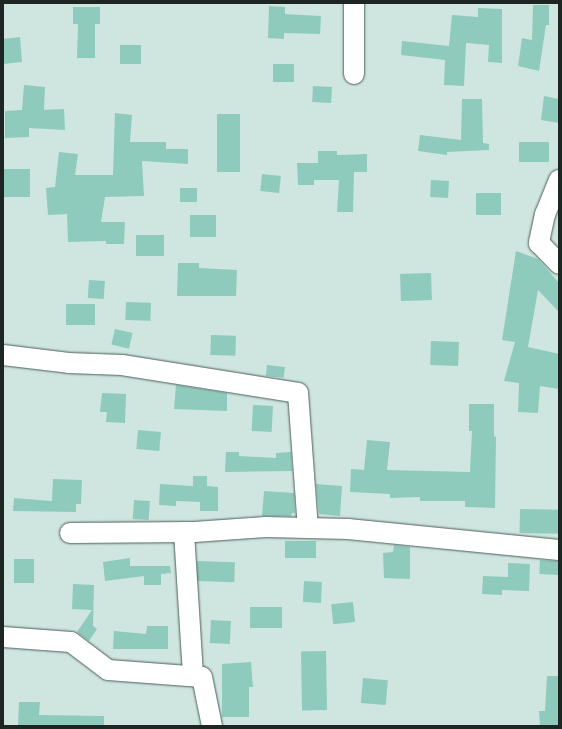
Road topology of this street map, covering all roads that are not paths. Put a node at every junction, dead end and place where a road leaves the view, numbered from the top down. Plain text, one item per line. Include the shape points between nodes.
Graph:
1 (354, 3) edge
2 (354, 74) dead end
3 (559, 180) edge
4 (559, 264) edge
5 (3, 355) edge
6 (308, 528) junction
7 (184, 532) junction
8 (70, 533) dead end
9 (559, 550) edge
10 (3, 637) edge
11 (193, 676) junction
12 (212, 726) edge

1 - 2 street
3 - 4 street via 545,214 539,243
5 - 6 street via 69,363 122,365 298,393
6 - 7 street via 266,527
6 - 9 street via 348,529
7 - 8 street
7 - 11 street
10 - 11 street via 71,642 108,670
11 - 12 street via 202,677

